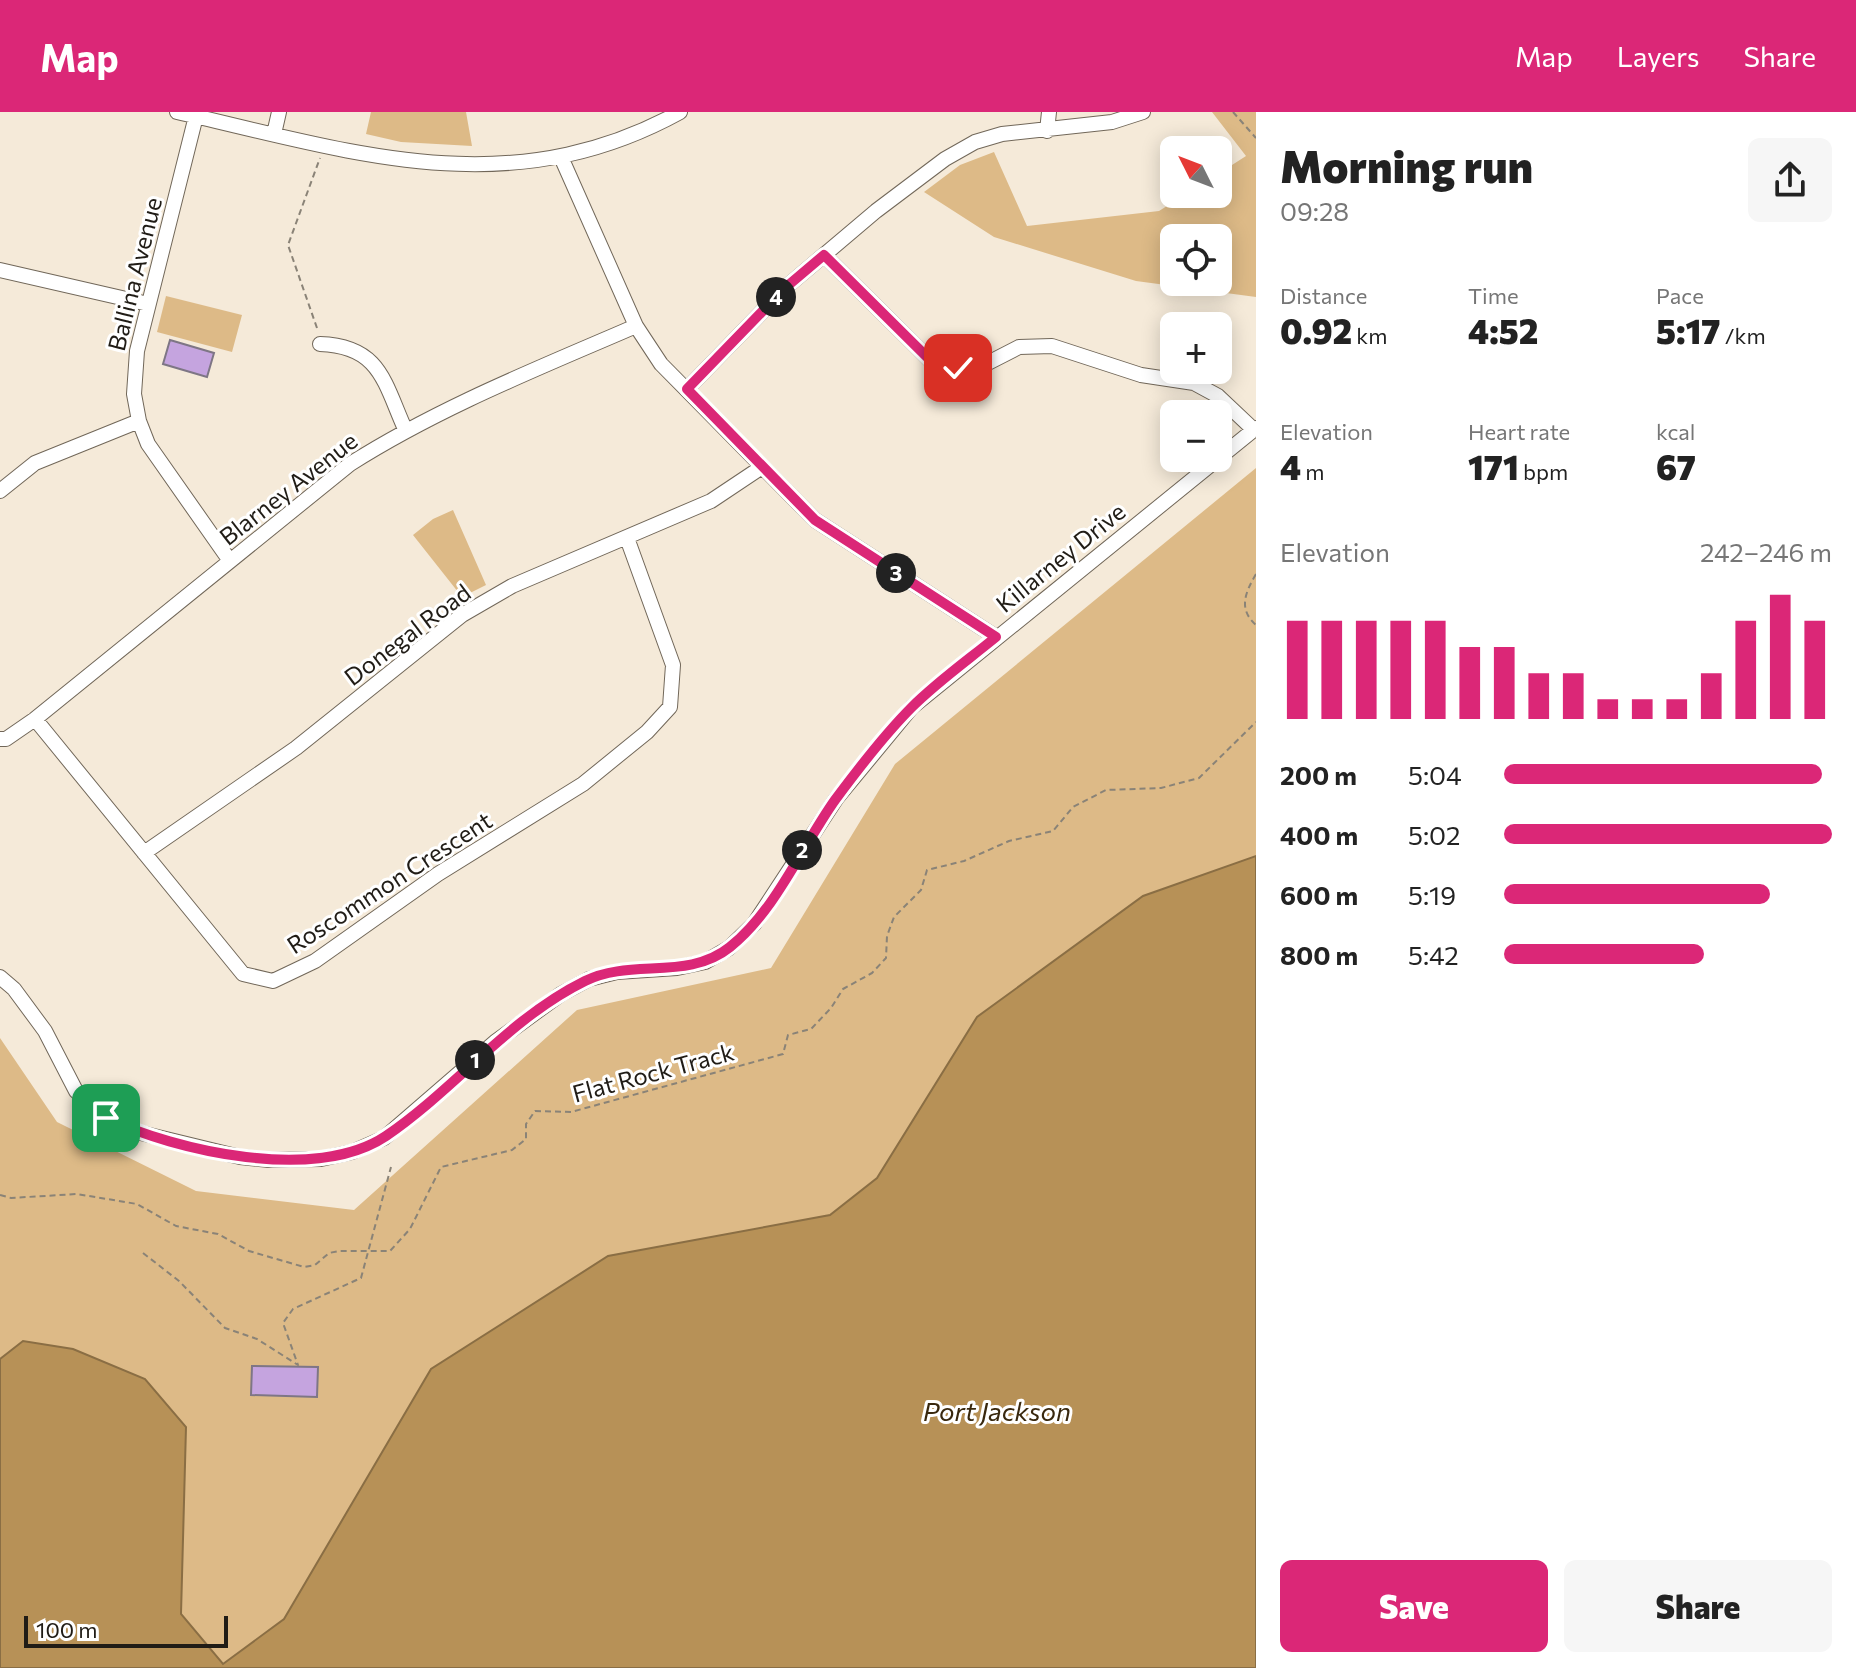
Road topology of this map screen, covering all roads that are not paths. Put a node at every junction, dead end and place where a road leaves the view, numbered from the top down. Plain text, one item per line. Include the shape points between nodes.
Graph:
1 (177, 112) edge
2 (279, 112) edge
3 (680, 112) edge
4 (1049, 112) edge
5 (1143, 112) edge
6 (196, 116) junction
7 (1047, 131) junction
8 (274, 134) junction
9 (561, 157) junction
10 (824, 255) junction
11 (0, 270) edge
12 (148, 304) junction
13 (636, 326) junction
14 (320, 344) road end
15 (687, 389) junction
16 (139, 421) junction
17 (405, 429) junction
18 (1255, 429) edge
19 (762, 467) junction
20 (0, 491) edge
21 (627, 538) junction
22 (230, 561) junction
23 (996, 637) junction
24 (35, 719) junction
25 (0, 739) edge
26 (144, 853) junction
27 (0, 977) edge

1 - 6 street
2 - 8 street
3 - 9 street via 641,132
4 - 7 street
5 - 7 street
6 - 8 street
6 - 12 street, Ballina Avenue
7 - 10 street via 975,142 945,159
8 - 9 street via 382,159 437,165
9 - 13 street
10 - 15 street
10 - 18 street via 930,360 971,367 1019,347 1052,346 1141,375 1194,383 1218,396
11 - 12 street
12 - 16 street, Ballina Avenue via 134,373
13 - 15 street via 661,364
13 - 17 street, Blarney Avenue
14 - 17 street via 343,345 376,364
15 - 19 street
16 - 20 street via 35,463
16 - 22 street, Ballina Avenue via 160,465
17 - 22 street, Blarney Avenue via 350,464
18 - 23 street, Killarney Drive
19 - 21 street, Donegal Road via 711,501
19 - 23 street via 815,520
21 - 26 street, Donegal Road via 512,586 462,615 296,748
21 - 26 street, Roscommon Crescent via 673,665 670,707 583,784 438,874 315,961 273,981 243,974
22 - 24 street, Blarney Avenue
23 - 27 street, Killarney Drive via 912,707 836,799 754,924 729,948 705,962 617,972 561,994 495,1042 384,1138 352,1152 321,1159 240,1157 137,1132 106,1118 76,1091 45,1031
24 - 25 street, Blarney Avenue
24 - 26 street, Roscommon Crescent

